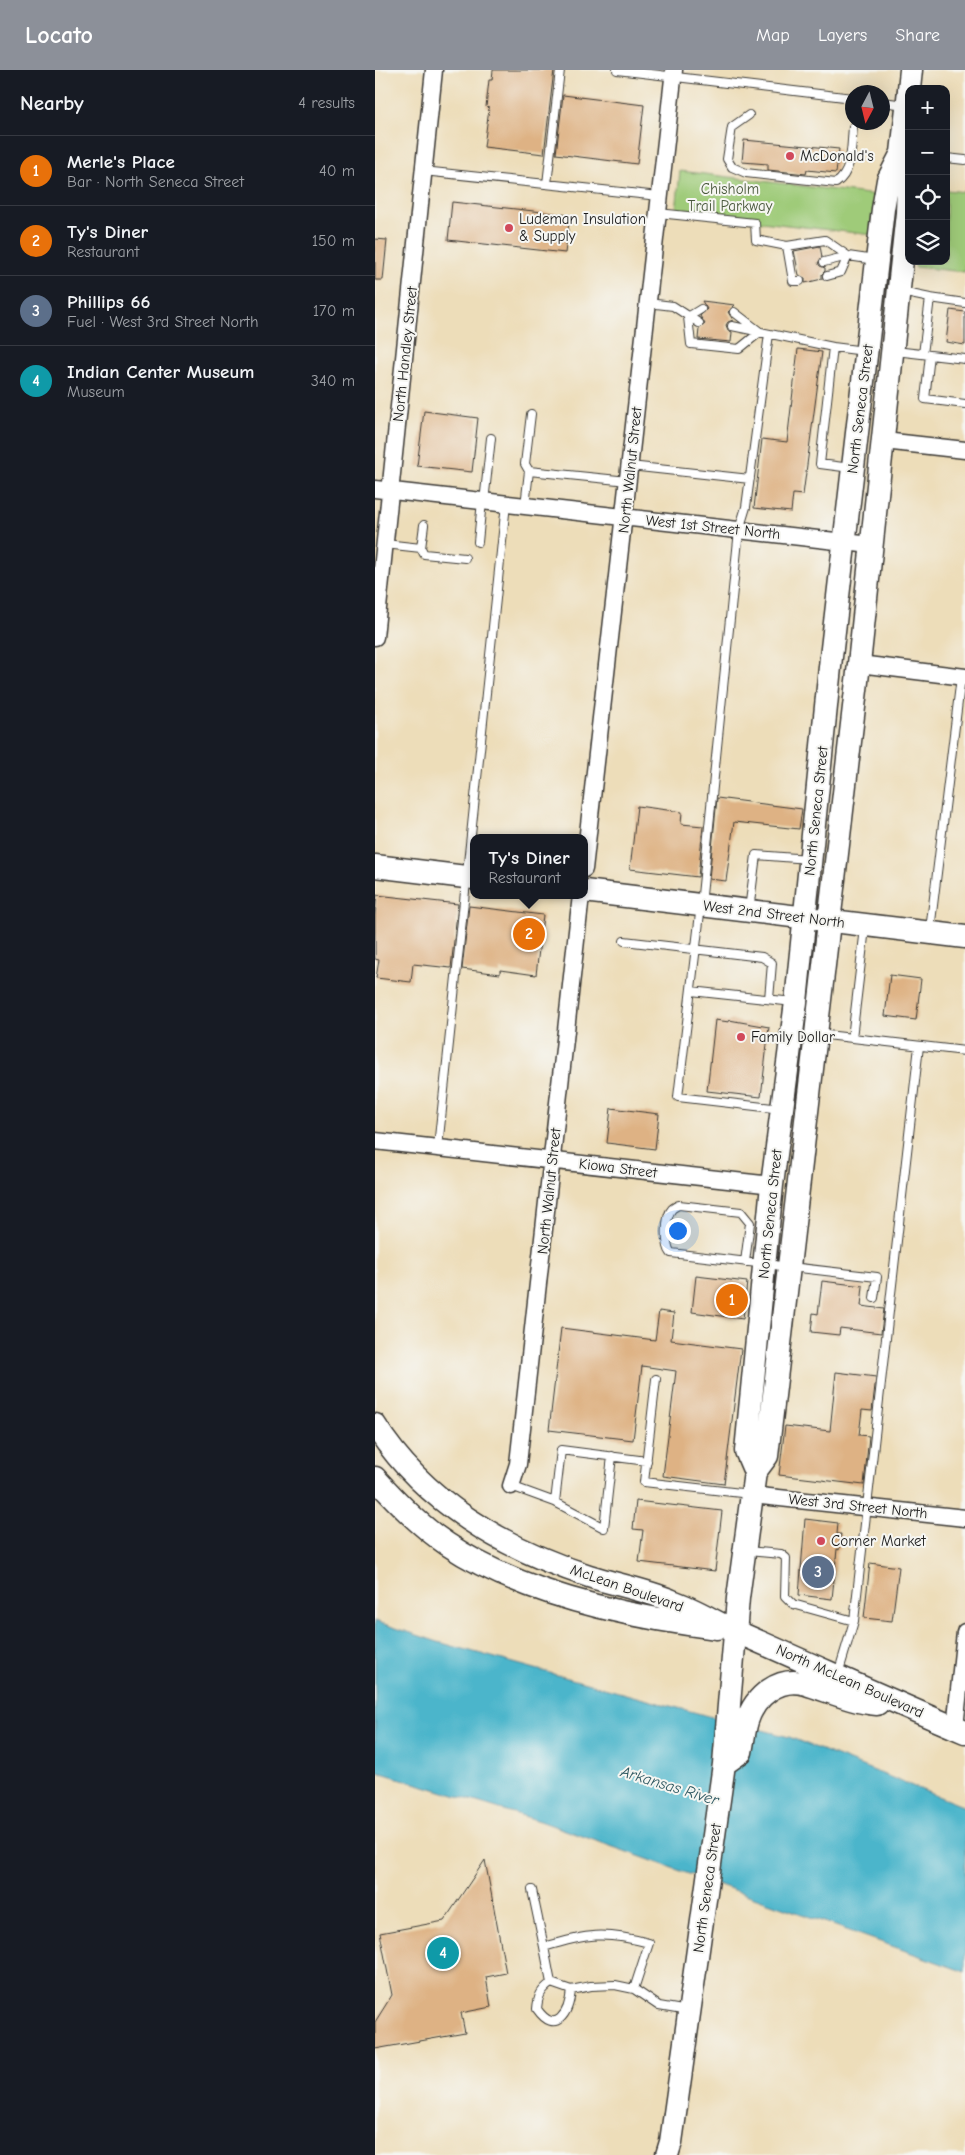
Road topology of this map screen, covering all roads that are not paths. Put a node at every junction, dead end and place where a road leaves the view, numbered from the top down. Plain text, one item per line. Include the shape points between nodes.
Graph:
1 (434, 70) edge
2 (559, 70) edge
3 (617, 70) edge
4 (911, 70) edge
5 (674, 73) edge
6 (909, 85) edge
7 (905, 96) edge
8 (845, 97) edge
9 (890, 100) edge
10 (749, 115) dead end
11 (853, 130) edge
12 (905, 153) edge
13 (950, 158) edge
14 (965, 160) edge
15 (423, 171) junction
16 (907, 175) edge
17 (547, 184) junction
18 (659, 196) junction
19 (658, 213) junction
20 (787, 246) junction
21 (848, 256) junction
22 (877, 260) junction
23 (823, 262) dead end
24 (827, 276) dead end
25 (800, 281) dead end
26 (899, 292) junction
27 (930, 298) junction
28 (648, 303) junction
29 (965, 303) edge
30 (701, 309) dead end
31 (734, 312) dead end
32 (688, 317) junction
33 (699, 323) dead end
34 (732, 326) dead end
35 (760, 332) junction
36 (769, 334) junction
37 (833, 347) junction
38 (893, 350) junction
39 (867, 351) junction
40 (927, 355) junction
41 (965, 359) edge
42 (965, 404) edge
43 (531, 414) dead end
44 (491, 438) dead end
45 (884, 441) junction
46 (965, 450) edge
47 (853, 468) junction
48 (529, 471) junction
49 (629, 473) junction
50 (750, 479) junction
51 (383, 490) edge
52 (483, 502) junction
53 (506, 504) junction
54 (525, 506) junction
55 (625, 518) junction
56 (424, 525) dead end
57 (739, 530) junction
58 (478, 542) dead end
59 (844, 542) junction
60 (385, 544) junction
61 (871, 545) junction
62 (421, 548) junction
63 (465, 558) dead end
64 (375, 637) edge
65 (859, 664) junction
66 (963, 677) edge
67 (474, 834) edge
68 (588, 835) edge
69 (811, 859) junction
70 (375, 866) edge
71 (470, 877) edge
72 (588, 891) edge
73 (581, 899) edge
74 (701, 905) junction
75 (749, 911) junction
76 (805, 917) junction
77 (829, 920) junction
78 (865, 925) junction
79 (930, 933) junction
80 (965, 937) edge
81 (624, 941) dead end
82 (696, 949) junction
83 (691, 991) junction
84 (769, 999) junction
85 (796, 1002) junction
86 (816, 1033) junction
87 (852, 1038) junction
88 (919, 1046) junction
89 (965, 1051) edge
90 (781, 1109) junction
91 (375, 1141) edge
92 (438, 1147) junction
93 (552, 1160) junction
94 (772, 1185) junction
95 (755, 1263) junction
96 (789, 1267) junction
97 (874, 1298) dead end
98 (656, 1379) dead end
99 (375, 1425) edge
100 (612, 1456) junction
101 (647, 1461) junction
102 (755, 1472) junction
103 (375, 1478) edge
104 (511, 1486) joint
105 (752, 1494) junction
106 (555, 1502) junction
107 (867, 1507) junction
108 (965, 1518) edge
109 (745, 1550) junction
110 (854, 1621) junction
111 (734, 1630) junction
112 (965, 1632) edge
113 (837, 1676) junction
114 (907, 1707) junction
115 (960, 1730) edge
116 (724, 1764) junction
117 (532, 1890) dead end
118 (544, 1947) junction
119 (551, 1983) junction
120 (634, 1989) junction
121 (571, 1990) junction
122 (690, 2011) junction
123 (667, 2155) edge

1 - 15 street, North Handley Street
2 - 17 lane
3 - 5 lane
4 - 6 main road, North Seneca Street
5 - 8 lane
5 - 18 street, North Walnut Street
7 - 9 lane
10 - 11 lane via 731,127 727,159 731,168 746,173 835,183 843,178 849,165
12 - 22 main road, North Seneca Street via 888,180
13 - 14 lane
15 - 17 lane
15 - 51 street, North Handley Street
16 - 26 main road, North Seneca Street
17 - 18 lane
18 - 19 street, North Walnut Street
19 - 20 lane via 755,224 756,240
19 - 28 street, North Walnut Street
20 - 21 lane via 825,240
20 - 25 lane via 794,269 793,281
21 - 22 lane
21 - 23 lane
21 - 24 lane via 841,272
22 - 39 main road, North Seneca Street
26 - 27 lane
26 - 38 main road, North Seneca Street
27 - 29 lane
27 - 40 lane
28 - 32 lane via 673,306
28 - 49 street, North Walnut Street
30 - 32 lane
31 - 35 lane
32 - 33 lane
32 - 35 lane via 691,344 739,349
34 - 35 lane
35 - 36 lane
36 - 37 lane
36 - 50 lane
37 - 39 lane
37 - 47 lane via 820,464
38 - 40 lane
38 - 45 main road, North Seneca Street
39 - 47 main road, North Seneca Street
40 - 41 lane
40 - 42 lane via 925,399
43 - 48 lane via 525,464
44 - 52 lane
45 - 46 street
45 - 61 main road, North Seneca Street
47 - 59 main road, North Seneca Street
48 - 49 lane
48 - 54 lane
49 - 50 lane
49 - 55 street, North Walnut Street
50 - 57 lane
51 - 52 street, West 1st Street North
51 - 60 street, North Handley Street
52 - 53 street, West 1st Street North
52 - 58 lane
53 - 54 street, West 1st Street North
53 - 67 lane
54 - 55 street, West 1st Street North
55 - 57 street, West 1st Street North
55 - 68 street, North Walnut Street
56 - 62 lane
57 - 59 street, West 1st Street North
57 - 74 lane
59 - 61 street, West 1st Street North
59 - 69 main road, North Seneca Street
60 - 62 lane
60 - 64 street, North Handley Street
61 - 65 main road, North Seneca Street
62 - 63 lane via 424,554
65 - 66 street
65 - 77 main road, North Seneca Street
66 - 79 lane
69 - 75 lane via 756,855
69 - 76 main road, North Seneca Street
70 - 71 main road
71 - 92 lane
72 - 74 main road, West 2nd Street North
73 - 93 street, North Walnut Street
74 - 75 main road, West 2nd Street North
74 - 82 lane
75 - 76 main road, West 2nd Street North
76 - 77 main road, West 2nd Street North
76 - 85 main road, North Seneca Street
77 - 78 main road, West 2nd Street North
77 - 86 main road, North Seneca Street
78 - 79 main road, West 2nd Street North
78 - 87 lane
79 - 80 main road, West 2nd Street North
81 - 82 lane
82 - 83 lane
82 - 84 lane via 762,957 773,963
83 - 84 lane
83 - 90 lane via 678,1097
84 - 85 lane
85 - 90 main road, North Seneca Street
86 - 87 lane
86 - 96 main road, North Seneca Street
87 - 88 lane
88 - 89 lane
88 - 107 lane
90 - 94 main road, North Seneca Street
91 - 92 street, Kiowa Street
92 - 93 street, Kiowa Street
93 - 94 street, Kiowa Street
93 - 104 street, North Walnut Street via 518,1464
94 - 95 main road, North Seneca Street
95 - 95 lane via 671,1253 666,1243 672,1208 679,1205 741,1212 750,1223
95 - 96 lane
95 - 102 main road, North Seneca Street via 746,1450
96 - 97 lane via 877,1277
96 - 102 main road, North Seneca Street via 767,1456
98 - 101 lane
99 - 111 main road, McLean Boulevard via 409,1471 474,1525 530,1553 587,1576 672,1600
100 - 101 lane
100 - 106 lane via 561,1450
100 - 106 lane via 604,1528
101 - 105 lane via 644,1482
102 - 105 main road, North Seneca Street
103 - 111 main road, McLean Boulevard via 404,1509 446,1544 517,1582 671,1623
104 - 106 lane
105 - 107 street, West 3rd Street North
105 - 109 main road, North Seneca Street
107 - 108 street, West 3rd Street North
107 - 110 lane
109 - 110 lane via 781,1554 786,1558 785,1596 793,1604
109 - 111 main road, North Seneca Street
110 - 113 lane
111 - 113 main road, North McLean Boulevard
111 - 116 main road, North Seneca Street
112 - 115 street
113 - 114 main road, North McLean Boulevard
114 - 115 main road, North McLean Boulevard
114 - 116 main road via 866,1703 805,1684 777,1685 763,1694 746,1722 741,1752
116 - 122 main road, North Seneca Street
117 - 118 lane
118 - 119 lane
118 - 120 lane via 604,1934 649,1943
119 - 121 lane
119 - 121 lane via 541,1990 537,2000 537,2009 543,2018 555,2021 563,2017 570,2006
120 - 121 lane via 591,1986
120 - 122 lane via 659,2006
122 - 123 main road, North Seneca Street

